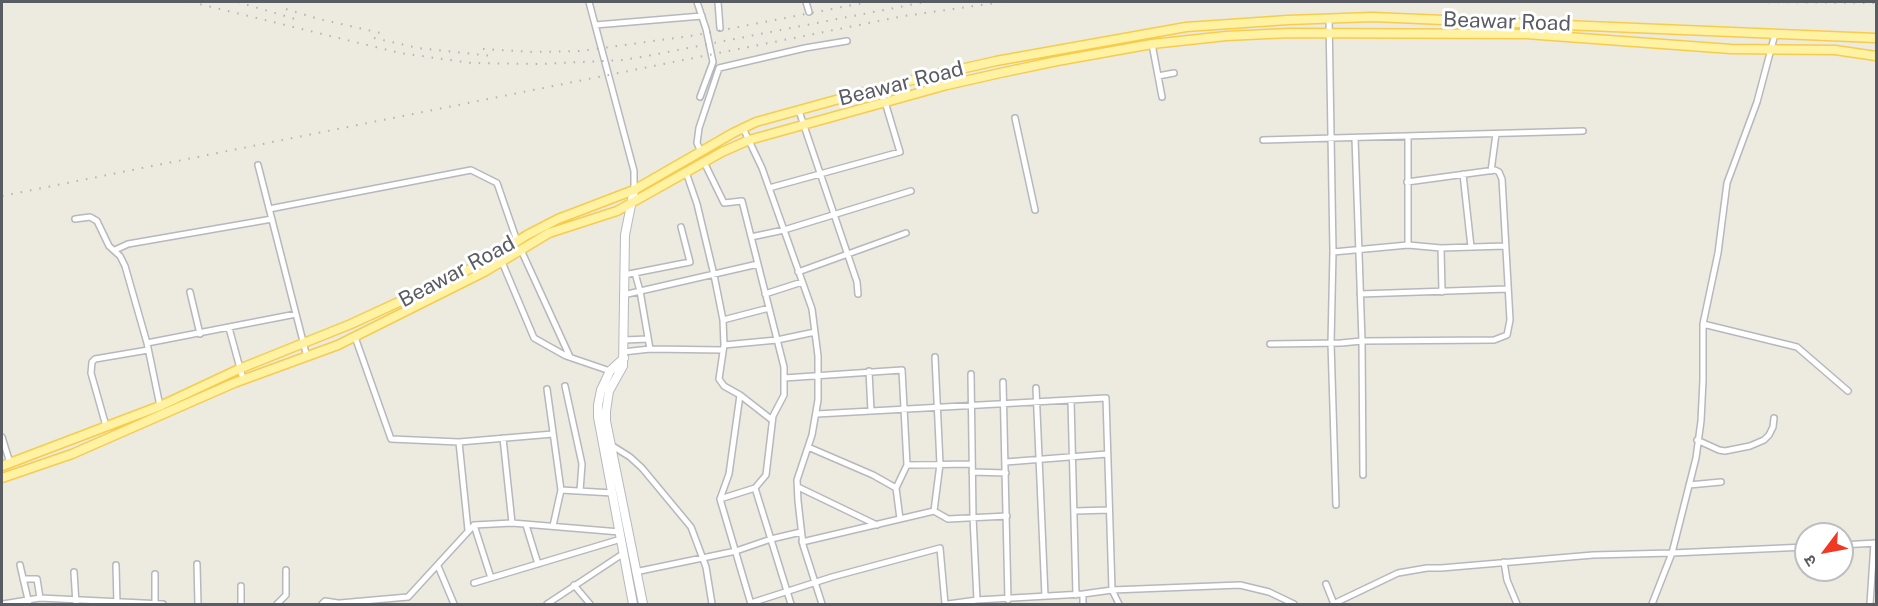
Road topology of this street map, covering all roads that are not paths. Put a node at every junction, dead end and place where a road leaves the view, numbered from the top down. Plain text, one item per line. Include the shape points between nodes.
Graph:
1 (589, 2) edge
2 (697, 2) edge
3 (718, 2) edge
4 (806, 2) edge
5 (809, 12) dead end
6 (702, 16) junction
7 (1329, 18) junction
8 (596, 25) junction
9 (720, 28) dead end
10 (1329, 33) junction
11 (1775, 34) junction
12 (1124, 37) junction
13 (1876, 38) edge
14 (847, 42) dead end
15 (1152, 44) junction
16 (1126, 49) junction
17 (1771, 50) junction
18 (1876, 56) edge
19 (1174, 73) dead end
20 (1158, 76) junction
21 (879, 88) junction
22 (700, 97) dead end
23 (1162, 97) dead end
24 (885, 102) junction
25 (799, 111) junction
26 (1015, 118) dead end
27 (804, 124) junction
28 (743, 128) junction
29 (1583, 131) dead end
30 (1496, 134) junction
31 (1408, 137) junction
32 (1331, 138) junction
33 (1354, 138) junction
34 (749, 140) junction
35 (1263, 140) dead end
36 (701, 152) junction
37 (704, 162) junction
38 (258, 165) dead end
39 (1491, 171) junction
40 (686, 172) junction
41 (820, 174) junction
42 (1463, 174) junction
43 (1407, 182) junction
44 (769, 188) junction
45 (634, 190) junction
46 (911, 191) dead end
47 (632, 202) junction
48 (269, 209) junction
49 (1035, 210) dead end
50 (834, 214) junction
51 (75, 219) dead end
52 (272, 219) junction
53 (681, 227) dead end
54 (784, 230) junction
55 (906, 233) dead end
56 (751, 237) junction
57 (517, 241) junction
58 (1408, 245) junction
59 (1505, 246) junction
60 (1471, 247) junction
61 (1441, 248) junction
62 (115, 250) junction
63 (521, 250) junction
64 (1359, 251) junction
65 (1333, 252) junction
66 (848, 254) junction
67 (502, 261) junction
68 (758, 264) junction
69 (798, 272) junction
70 (635, 273) junction
71 (624, 275) junction
72 (714, 275) junction
73 (802, 282) junction
74 (1508, 290) junction
75 (640, 291) junction
76 (190, 292) dead end
77 (1442, 292) junction
78 (765, 294) junction
79 (858, 294) dead end
80 (1360, 294) junction
81 (623, 295) junction
82 (769, 308) junction
83 (296, 314) junction
84 (723, 320) junction
85 (1703, 324) junction
86 (229, 328) junction
87 (815, 332) junction
88 (200, 334) junction
89 (355, 337) junction
90 (648, 339) junction
91 (624, 340) junction
92 (777, 340) junction
93 (1362, 341) junction
94 (1331, 343) junction
95 (304, 344) junction
96 (1270, 344) dead end
97 (148, 347) junction
98 (723, 348) junction
99 (650, 349) junction
100 (623, 355) junction
101 (307, 357) junction
102 (570, 357) junction
103 (935, 357) dead end
104 (239, 369) junction
105 (610, 371) junction
106 (869, 371) junction
107 (971, 374) dead end
108 (818, 377) junction
109 (784, 378) junction
110 (243, 379) junction
111 (1003, 382) dead end
112 (565, 386) dead end
113 (1036, 388) dead end
114 (547, 389) dead end
115 (1848, 391) dead end
116 (740, 395) junction
117 (1071, 400) junction
118 (1037, 402) junction
119 (1004, 404) junction
120 (160, 406) junction
121 (971, 406) junction
122 (937, 408) junction
123 (904, 410) junction
124 (871, 411) junction
125 (817, 414) junction
126 (1774, 418) dead end
127 (772, 420) junction
128 (106, 426) junction
129 (553, 434) junction
130 (2, 437) edge
131 (503, 438) junction
132 (1697, 440) junction
133 (459, 442) junction
134 (611, 445) junction
135 (808, 447) junction
136 (1107, 454) junction
137 (1073, 456) junction
138 (1039, 460) junction
139 (1006, 462) junction
140 (940, 464) junction
141 (972, 464) junction
142 (6, 465) edge
143 (907, 465) junction
144 (972, 472) junction
145 (1006, 473) junction
146 (1364, 475) dead end
147 (2, 478) edge
148 (1721, 482) dead end
149 (1689, 485) junction
150 (798, 487) junction
151 (754, 488) junction
152 (896, 488) junction
153 (561, 490) junction
154 (580, 491) junction
155 (613, 493) junction
156 (720, 499) junction
157 (1336, 505) dead end
158 (1109, 510) junction
159 (934, 511) junction
160 (1075, 511) junction
161 (1007, 516) junction
162 (973, 517) junction
163 (900, 519) junction
164 (512, 522) junction
165 (474, 525) junction
166 (526, 525) junction
167 (877, 525) junction
168 (554, 526) junction
169 (468, 530) junction
170 (801, 532) junction
171 (621, 535) junction
172 (771, 539) junction
173 (802, 542) junction
174 (1875, 543) edge
175 (1854, 544) edge
176 (1794, 548) edge
177 (736, 551) junction
178 (624, 553) junction
179 (1672, 553) junction
180 (704, 558) junction
181 (1504, 562) junction
182 (197, 564) dead end
183 (538, 564) junction
184 (20, 565) dead end
185 (116, 565) dead end
186 (438, 566) junction
187 (286, 570) dead end
188 (74, 572) dead end
189 (637, 572) junction
190 (627, 573) junction
191 (155, 574) dead end
192 (491, 578) junction
193 (23, 579) junction
194 (815, 582) junction
195 (474, 583) dead end
196 (1326, 584) dead end
197 (574, 585) junction
198 (241, 586) dead end
199 (1112, 590) junction
200 (787, 591) junction
201 (1077, 595) junction
202 (1045, 596) junction
203 (408, 597) junction
204 (40, 598) junction
205 (977, 600) junction
206 (1008, 600) junction
207 (29, 602) edge
208 (76, 602) edge
209 (1017, 602) edge
210 (117, 603) edge
211 (3, 604) edge
212 (155, 604) edge
213 (163, 604) edge
214 (198, 604) edge
215 (241, 604) edge
216 (277, 604) edge
217 (322, 604) edge
218 (343, 604) edge
219 (410, 604) edge
220 (454, 604) edge
221 (547, 604) edge
222 (590, 604) edge
223 (633, 604) edge
224 (643, 604) edge
225 (712, 604) edge
226 (751, 604) edge
227 (791, 604) edge
228 (822, 604) edge
229 (947, 604) edge
230 (1071, 604) edge
231 (1083, 604) edge
232 (1119, 604) edge
233 (1294, 604) edge
234 (1333, 604) edge
235 (1517, 604) edge
236 (1652, 604) edge
237 (1870, 604) edge

1 - 8 street
2 - 6 street
3 - 9 street
4 - 5 street
6 - 8 street
6 - 22 street via 713,62
7 - 10 street
7 - 11 main road, Beawar Road via 1372,16
7 - 12 main road, Beawar Road via 1186,27
8 - 45 street via 634,171
10 - 15 main road, Beawar Road via 1226,36
10 - 17 main road, Beawar Road via 1526,34
10 - 32 street
11 - 13 main road, Beawar Road
11 - 17 street
12 - 16 main road
12 - 21 main road, Beawar Road
14 - 36 street via 719,68 699,128 697,143
15 - 16 main road, Beawar Road
15 - 20 street
16 - 24 main road, Beawar Road via 1011,70
17 - 18 main road, Beawar Road via 1836,50
17 - 85 street via 1757,102 1727,183
19 - 20 street
20 - 23 street
21 - 24 street
21 - 25 main road, Beawar Road
24 - 27 main road, Beawar Road
24 - 41 street via 900,152
25 - 27 street
25 - 28 main road, Beawar Road
26 - 49 street
27 - 34 main road, Beawar Road
27 - 41 street
28 - 34 street
28 - 36 main road, Beawar Road
29 - 30 street
30 - 31 street
30 - 39 street
31 - 33 street
31 - 43 street
32 - 33 street
32 - 35 street
32 - 65 street
33 - 64 street
34 - 37 main road, Beawar Road
34 - 44 street
36 - 45 main road, Beawar Road
37 - 40 main road, Beawar Road
37 - 56 street via 724,203 742,201
38 - 48 street
39 - 42 street
39 - 59 street via 1499,172 1502,178
40 - 47 main road, Beawar Road
40 - 72 street
41 - 44 street
41 - 50 street
42 - 43 street
42 - 60 street
43 - 58 street
44 - 54 street
45 - 47 street
45 - 57 main road, Beawar Road via 558,219
46 - 50 street
47 - 63 main road, Beawar Road via 549,233
47 - 71 street via 625,235
48 - 52 street
48 - 57 street via 471,170 497,183
50 - 54 street
50 - 66 street
51 - 62 street via 93,218
52 - 62 street via 128,244
52 - 83 street
53 - 70 street via 690,262
54 - 56 street
54 - 69 street
55 - 66 street
56 - 68 street
57 - 95 main road, Beawar Road via 466,271
58 - 61 street
58 - 64 street
59 - 60 street
59 - 74 street
60 - 61 street
61 - 77 street
62 - 97 street via 125,267
63 - 67 main road, Beawar Road
63 - 102 street
64 - 65 street
64 - 80 street
65 - 94 street
66 - 69 street
66 - 79 street
67 - 89 main road, Beawar Road
67 - 102 street via 534,338
68 - 72 street
68 - 78 street
69 - 73 street
70 - 71 street
70 - 75 street
71 - 81 street
72 - 75 street
72 - 84 street
73 - 78 street
73 - 87 street
74 - 77 street
74 - 93 street via 1510,320 1502,338
75 - 81 street
75 - 90 street
76 - 88 street
77 - 80 street
78 - 82 street
80 - 93 street
81 - 91 street
82 - 84 street
82 - 92 street
83 - 86 street
83 - 95 street
84 - 98 street
85 - 115 street via 1797,347
85 - 132 street via 1701,421
86 - 88 street
86 - 104 street
87 - 92 street
87 - 108 street
88 - 97 street
89 - 101 main road, Beawar Road
89 - 133 street via 391,439
90 - 91 street
90 - 99 street
91 - 100 street
92 - 98 street
92 - 109 street
93 - 94 street
93 - 146 street
94 - 96 street
94 - 157 street
95 - 101 street
95 - 104 main road, Beawar Road
97 - 120 street
97 - 128 street via 92,362
98 - 99 street
98 - 116 street via 719,379
99 - 100 street
100 - 105 street
100 - 134 street via 621,370 606,404
101 - 110 main road, Beawar Road
102 - 105 street
103 - 122 street
104 - 110 street
104 - 120 main road, Beawar Road
105 - 155 street via 599,398 598,417
106 - 108 street
106 - 123 street via 902,370
106 - 124 street
107 - 121 street
108 - 109 street
108 - 125 street
109 - 127 street via 784,395
110 - 147 main road, Beawar Road via 109,439
111 - 119 street
112 - 154 street via 582,464
113 - 118 street
114 - 129 street
116 - 127 street
116 - 156 street via 729,474
117 - 118 street
117 - 136 street via 1106,398
117 - 137 street
118 - 119 street
118 - 138 street
119 - 121 street
119 - 139 street
120 - 128 main road, Beawar Road
121 - 122 street
121 - 141 street
122 - 123 street
122 - 140 street
123 - 124 street
123 - 143 street
124 - 125 street
125 - 135 street
126 - 132 street via 1769,435 1750,446 1725,451
127 - 151 street via 766,475
128 - 142 main road, Beawar Road
129 - 131 street
129 - 153 street
130 - 142 street
131 - 133 street
131 - 164 street
132 - 149 street
133 - 169 street
134 - 180 street via 628,455 691,527
134 - 189 street
135 - 150 street
135 - 152 street
136 - 137 street
136 - 158 street
137 - 138 street
137 - 160 street
138 - 139 street
138 - 202 street
139 - 145 street
140 - 141 street
140 - 143 street
140 - 159 street
141 - 144 street
143 - 152 street
144 - 145 street
144 - 162 street
145 - 161 street
148 - 149 street
149 - 179 street
150 - 167 street
150 - 170 street
151 - 156 street
151 - 172 street
152 - 163 street
153 - 154 street
153 - 168 street
154 - 155 street
155 - 171 street
156 - 177 street
158 - 160 street
158 - 199 street
159 - 162 street via 948,519
159 - 163 street
160 - 201 street
161 - 162 street
161 - 206 street
162 - 205 street
163 - 167 street
164 - 165 street
164 - 166 street
165 - 169 street
165 - 192 street
166 - 168 street
166 - 183 street
167 - 173 street
168 - 171 street
169 - 186 street
170 - 172 street
170 - 173 street
171 - 178 street
171 - 183 street
172 - 177 street
172 - 200 street
173 - 194 street
174 - 175 street
174 - 237 street
176 - 179 street
177 - 180 street
177 - 226 street
178 - 190 street
178 - 197 street
179 - 181 street
179 - 236 street
180 - 189 street
180 - 225 street
181 - 234 street via 1398,573
181 - 235 street
182 - 214 street
183 - 192 street
184 - 193 street
185 - 210 street
186 - 203 street
186 - 220 street
187 - 216 street via 286,595
188 - 208 street
189 - 190 street
189 - 224 street
190 - 223 street
191 - 212 street
192 - 195 street
193 - 204 street via 37,579
193 - 207 street
194 - 200 street
194 - 228 street
194 - 229 street via 940,548
196 - 234 street
197 - 221 street
197 - 222 street
198 - 215 street
199 - 201 street
199 - 232 street
199 - 233 street via 1240,585 1269,592
200 - 226 street
200 - 227 street
201 - 202 street
201 - 230 street
201 - 231 street
202 - 209 street
203 - 218 street
203 - 219 street
204 - 207 street
204 - 208 street
205 - 206 street
205 - 229 street
206 - 209 street
207 - 211 street
208 - 210 street
210 - 212 street
212 - 213 street
217 - 218 street

